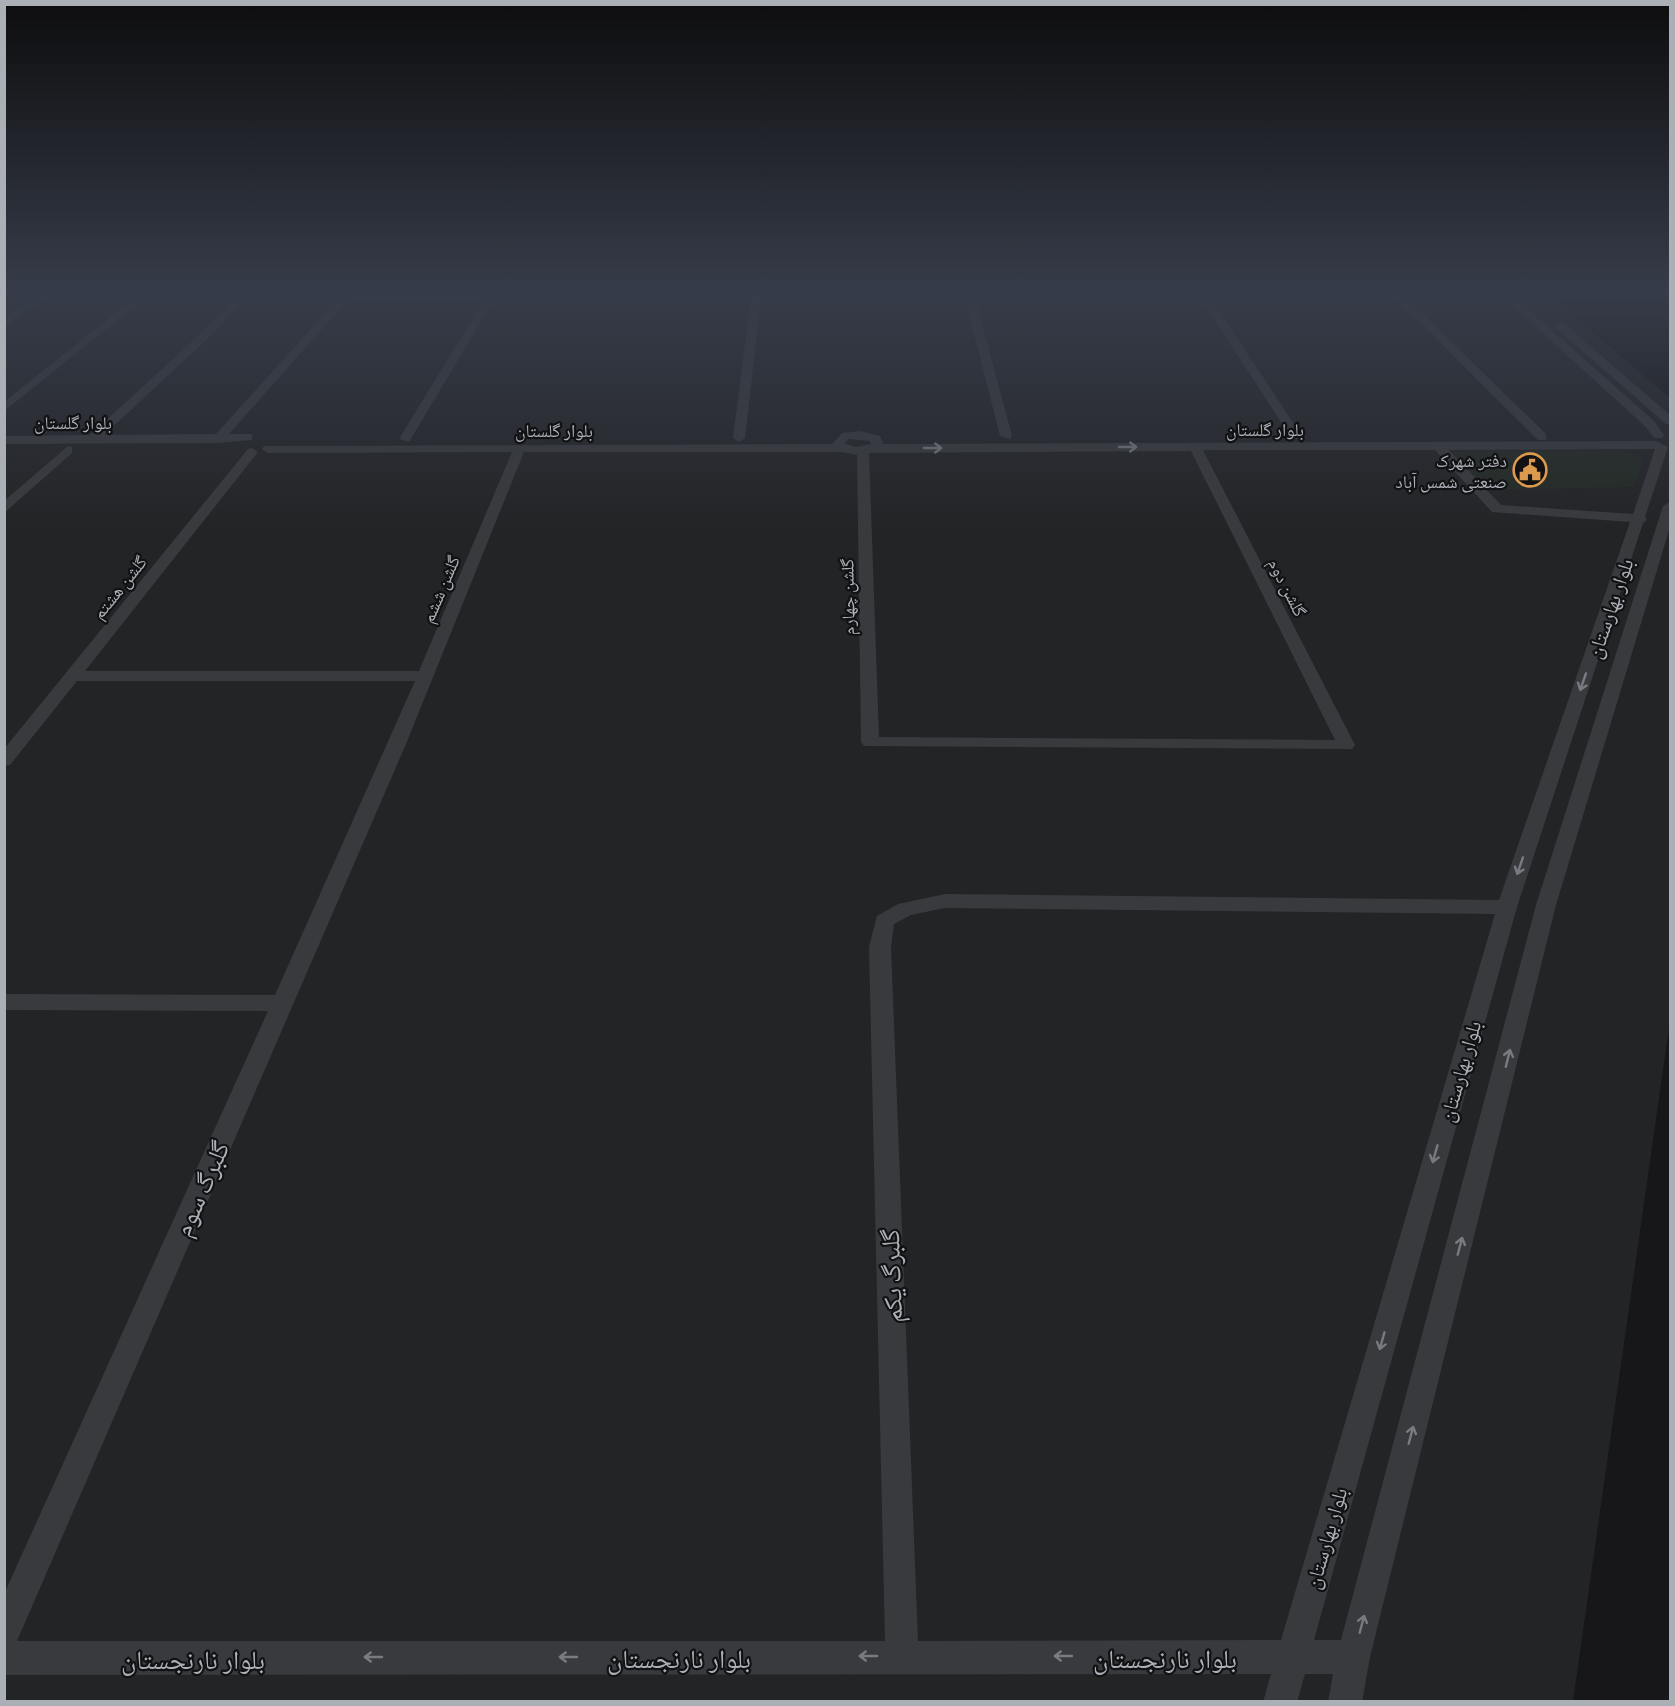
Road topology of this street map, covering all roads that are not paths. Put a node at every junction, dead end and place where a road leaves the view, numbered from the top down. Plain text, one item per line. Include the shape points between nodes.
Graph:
1 (51, 370) edge
2 (168, 370) edge
3 (281, 370) edge
4 (447, 370) edge
5 (748, 370) edge
6 (989, 370) edge
7 (1252, 370) edge
8 (1473, 370) edge
9 (1589, 370) edge
10 (1611, 370) edge
11 (4, 408) edge
12 (1671, 421) edge
13 (1006, 436) junction
14 (1296, 436) junction
15 (1542, 437) junction
16 (740, 438) junction
17 (405, 439) junction
18 (4, 440) edge
19 (92, 440) junction
20 (218, 440) junction
21 (261, 441) junction
22 (1600, 441) junction
23 (841, 443) junction
24 (1661, 444) edge
25 (870, 445) junction
26 (1439, 446) junction
27 (1195, 447) junction
28 (520, 448) junction
29 (4, 450) edge
30 (68, 450) junction
31 (1671, 507) edge
32 (4, 509) edge
33 (1640, 520) junction
34 (425, 675) junction
35 (73, 676) junction
36 (397, 744) joint
37 (1346, 745) joint
38 (10, 754) edge
39 (1507, 907) junction
40 (4, 1002) edge
41 (281, 1003) junction
42 (4, 1633) edge
43 (902, 1656) junction
44 (1291, 1657) junction
45 (1353, 1657) junction
46 (4, 1658) edge
47 (1280, 1701) edge
48 (1345, 1701) edge

1 - 11 street
2 - 19 street
3 - 20 street
4 - 17 street
5 - 16 street
6 - 13 street
7 - 14 street
8 - 15 street
9 - 24 street via 1650,424
10 - 12 street
13 - 14 street, بلوار گلستان
13 - 25 street, بلوار گلستان
14 - 15 street, بلوار گلستان
15 - 22 street, بلوار گلستان
16 - 17 street, بلوار گلستان
16 - 23 street, بلوار گلستان
17 - 21 street, بلوار گلستان
18 - 19 street, بلوار گلستان
19 - 20 street, بلوار گلستان
20 - 21 street, بلوار گلستان
21 - 28 street, بلوار گلستان
21 - 30 street, بلوار گلستان via 234,444 234,450
21 - 35 street, گلشن هشتم
22 - 24 street, بلوار گلستان
22 - 24 street, بلوار گلستان via 1620,445
22 - 26 street, بلوار گلستان
23 - 25 street
23 - 28 street, بلوار گلستان
24 - 33 street, بلوار بهارستان
25 -> 27 street, بلوار گلستان
25 - 37 street, گلشن چهارم via 870,742
26 - 27 street, بلوار گلستان
26 - 33 street via 1497,508
27 - 37 street, گلشن دوم
28 - 34 street, گلشن ششم
29 - 30 street, بلوار گلستان
30 - 32 street
45 -> 31 street, بلوار بهارستان via 1546,905
33 -> 39 street, بلوار بهارستان
34 - 35 street
34 - 36 street, گلشن ششم
35 - 38 street, گلشن هشتم
36 - 41 street, گلبرگ سوم
39 - 43 street, گلبرگ یکم via 945,901 905,909 884,921 880,947
39 -> 44 street, بلوار بهارستان
40 - 41 street
41 - 42 street, گلبرگ سوم
44 -> 43 street, بلوار نارنجستان
43 -> 46 street, بلوار نارنجستان
44 - 45 street, بلوار نارنجستان
44 - 47 street, بلوار بهارستان
45 - 48 street, بلوار بهارستان

